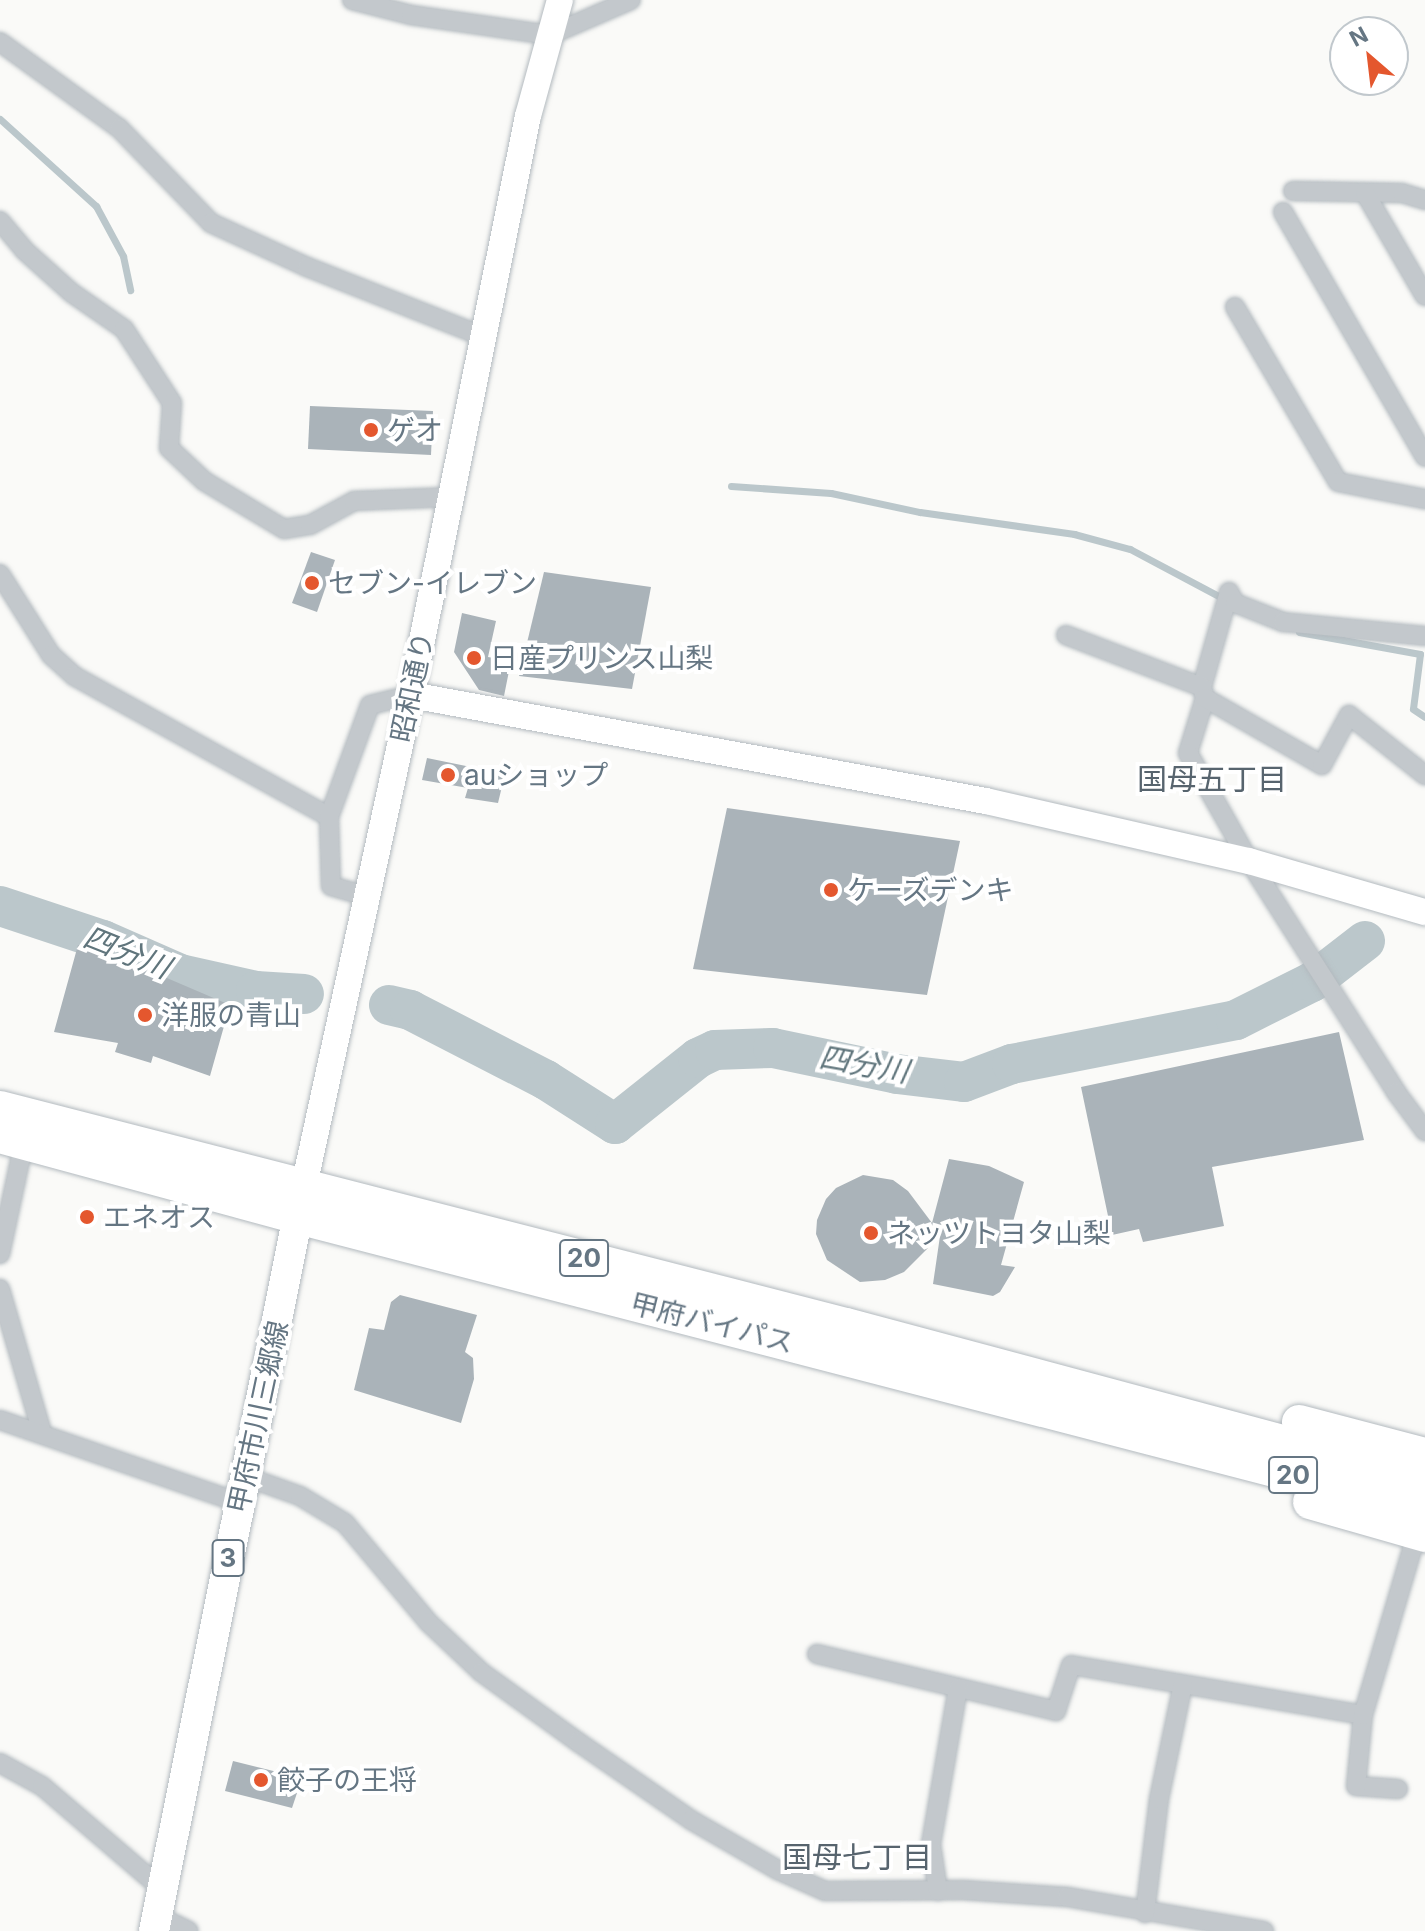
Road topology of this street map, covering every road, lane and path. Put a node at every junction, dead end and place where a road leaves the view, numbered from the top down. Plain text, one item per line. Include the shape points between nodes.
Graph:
1 (352, 0) edge
2 (560, 0) edge
3 (631, 0) edge
4 (550, 35) junction
5 (0, 42) edge
6 (1293, 191) dead end
7 (1365, 193) junction
8 (1425, 200) edge
9 (1283, 212) dead end
10 (0, 221) edge
11 (1425, 296) edge
12 (1235, 307) dead end
13 (485, 337) junction
14 (1425, 457) edge
15 (451, 497) junction
16 (1425, 499) edge
17 (0, 574) edge
18 (1066, 635) dead end
19 (1425, 636) edge
20 (1203, 692) junction
21 (411, 695) junction
22 (1425, 775) edge
23 (329, 817) junction
24 (1249, 861) junction
25 (366, 896) junction
26 (1425, 912) edge
27 (0, 1108) edge
28 (1425, 1131) edge
29 (12, 1139) edge
30 (301, 1202) junction
31 (0, 1254) edge
32 (0, 1289) edge
33 (842, 1340) junction
34 (0, 1420) edge
35 (1164, 1426) junction
36 (42, 1433) junction
37 (1425, 1455) edge
38 (1425, 1480) edge
39 (244, 1490) junction
40 (1422, 1526) edge
41 (817, 1654) dead end
42 (1183, 1684) junction
43 (958, 1688) junction
44 (1363, 1715) junction
45 (0, 1763) edge
46 (1398, 1789) dead end
47 (938, 1891) junction
48 (158, 1912) edge
49 (1145, 1913) junction
50 (1204, 1926) edge
51 (189, 1931) edge
52 (1264, 1931) edge

1 - 4 street via 411,15
2 - 4 street, 昭和通り
3 - 4 street
4 - 13 street, 昭和通り via 528,116
5 - 13 street via 119,128 211,223
6 - 7 street
7 - 8 street via 1402,193
7 - 11 street
9 - 14 street
10 - 15 street via 72,293 124,329 172,403 169,448 204,481 284,529 310,525 354,501
12 - 16 street via 1338,482
13 - 15 street, 昭和通り
15 - 21 street, 昭和通り
17 - 23 street via 51,655 74,676
18 - 20 street
19 - 20 street via 1283,622 1235,603 1229,592
20 - 22 street via 1322,765 1349,715
20 - 24 street via 1188,753
21 - 23 street via 370,705
21 - 24 street via 986,801
21 - 25 street, 昭和通り
23 - 25 street via 331,886
24 - 26 street
24 - 28 street
25 - 30 street, 昭和通り
27 - 30 highway, 甲府バイパス / 20
29 - 30 highway, 甲府バイパス / 20
29 - 31 street
30 - 33 highway, 甲府バイパス / 20
30 - 39 main road, 甲府市川三郷線 / 3
32 - 36 street
33 - 35 highway, 甲府バイパス / 20
33 - 37 highway via 961,1332
33 - 40 highway via 941,1403
34 - 36 street
35 - 38 highway, 甲府バイパス / 20
35 - 40 highway, 甲府バイパス / 20
36 - 39 street
39 - 47 street via 300,1496 345,1523 428,1622 481,1672 691,1820 825,1891
39 - 48 main road, 甲府市川三郷線 / 3
40 - 44 street
41 - 43 street
42 - 43 street via 1071,1665 1056,1711
42 - 44 street
42 - 49 street via 1159,1799
43 - 47 street via 931,1844
44 - 46 street via 1356,1786
45 - 48 street via 42,1786
47 - 49 street via 1067,1897
48 - 51 street
49 - 50 street
50 - 52 street

